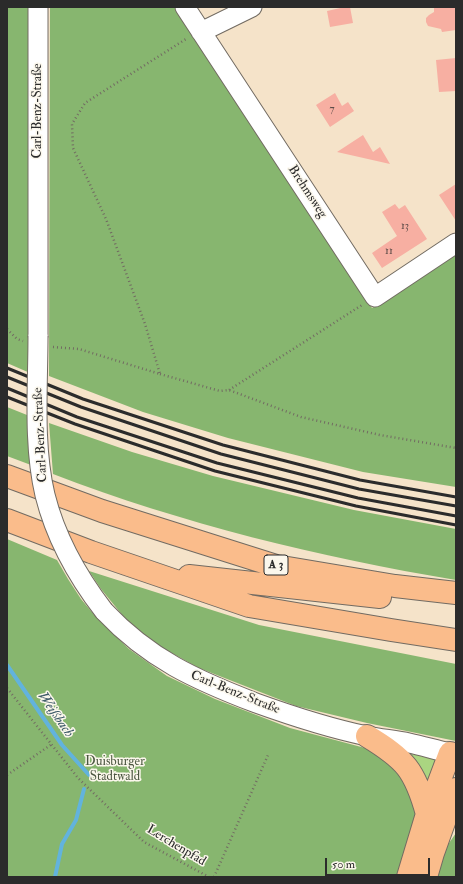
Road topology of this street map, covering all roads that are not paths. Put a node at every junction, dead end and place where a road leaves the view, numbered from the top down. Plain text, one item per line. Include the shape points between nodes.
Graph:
1 (38, 7) edge
2 (185, 7) edge
3 (252, 7) edge
4 (201, 32) junction
5 (456, 243) edge
6 (7, 476) edge
7 (7, 520) edge
8 (152, 572) junction
9 (456, 593) edge
10 (456, 606) edge
11 (456, 640) edge
12 (367, 736) junction
13 (453, 754) edge
14 (456, 789) edge
15 (427, 814) junction
16 (456, 822) edge
17 (433, 853) junction
18 (408, 877) edge
19 (426, 877) edge

1 - 12 street, Carl-Benz-Straße, bridge via 37,417 45,494 63,547 87,589 104,611 134,640 170,665 220,689 297,718
2 - 4 street, Brehmsweg
3 - 4 street
4 - 5 street, Brehmsweg via 375,297
6 - 9 main road, A 3 via 102,511 276,566 395,586
7 - 8 main road, A 3
8 - 10 main road, A 3
8 - 11 main road via 249,606
12 - 13 street, Carl-Benz-Straße
12 - 15 main road via 391,751 412,772 421,791
13 - 15 main road, Carl-Benz-Straße
14 - 17 main road
15 - 18 main road, Carl-Benz-Straße
16 - 17 main road
17 - 19 main road

